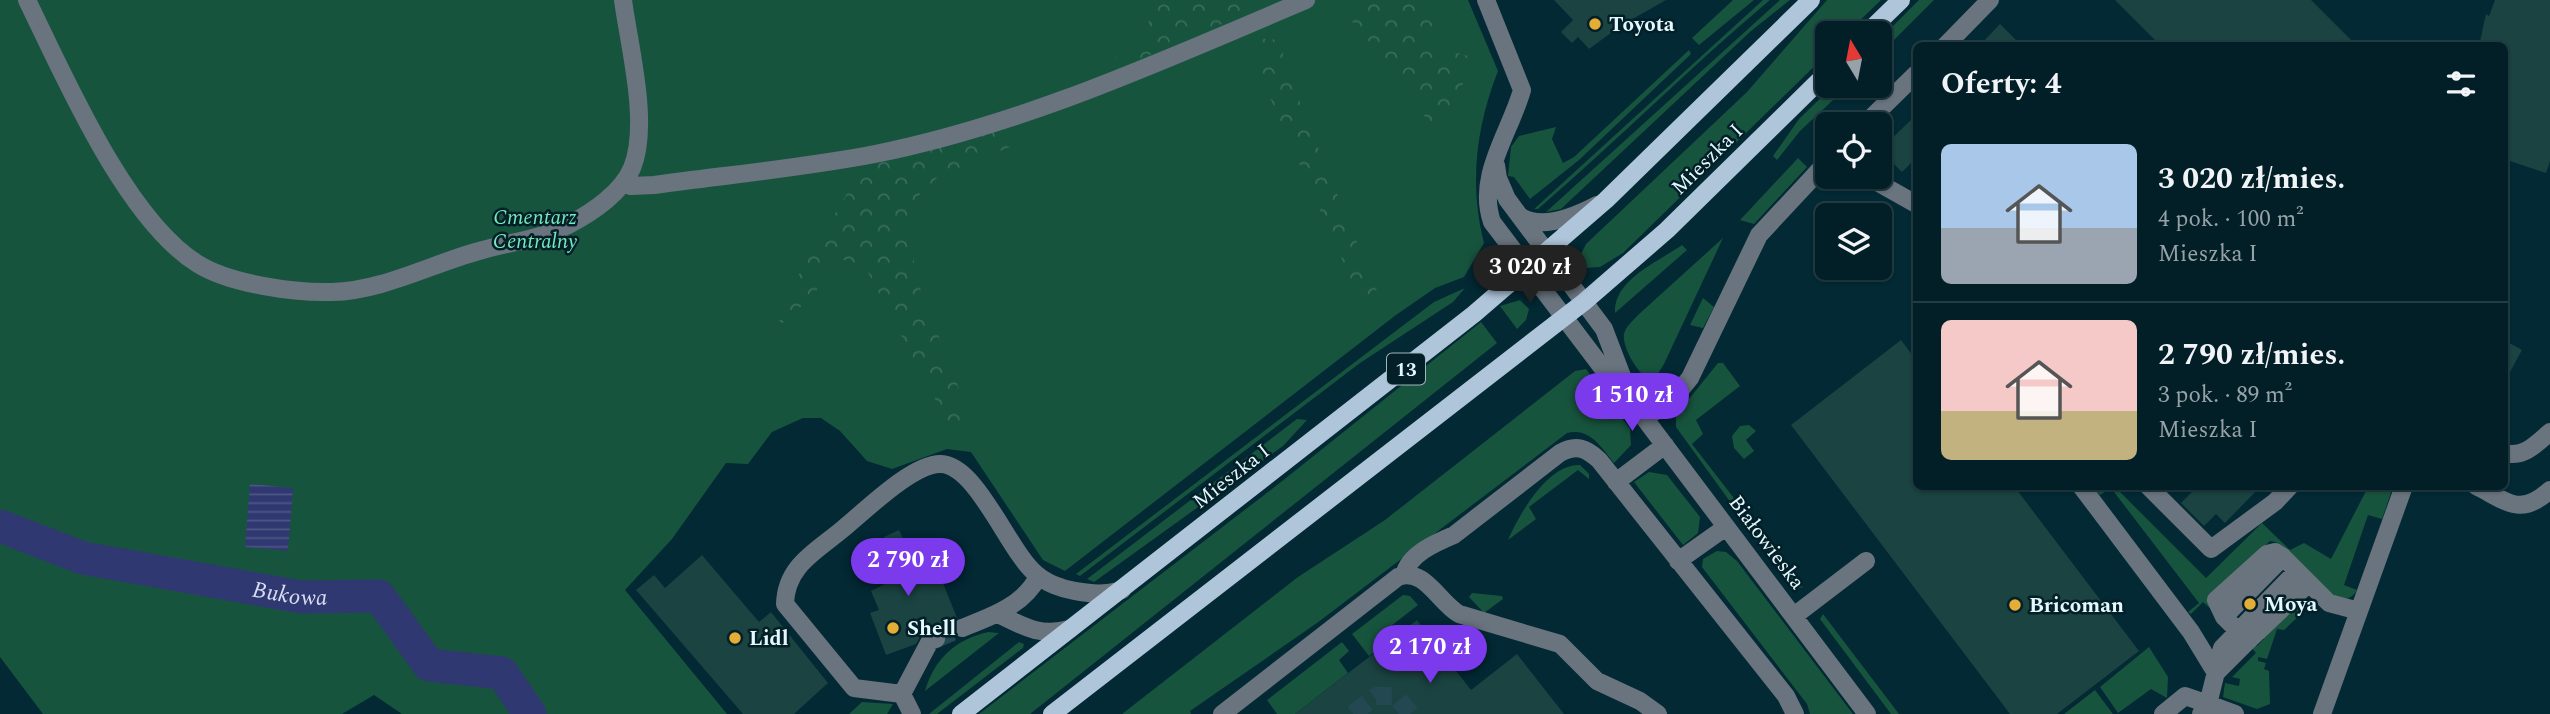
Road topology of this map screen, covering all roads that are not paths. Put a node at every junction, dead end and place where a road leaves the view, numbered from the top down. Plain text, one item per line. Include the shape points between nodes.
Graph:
1 (27, 0) edge
2 (623, 0) edge
3 (1306, 0) edge
4 (1486, 0) edge
5 (1811, 0) edge
6 (1901, 0) edge
7 (1990, 0) edge
8 (1879, 21) edge
9 (1948, 42) edge
10 (1913, 77) edge
11 (1815, 85) edge
12 (1877, 112) edge
13 (1497, 154) junction
14 (1815, 174) edge
15 (623, 183) junction
16 (1889, 189) edge
17 (1606, 200) junction
18 (1913, 202) edge
19 (1521, 217) junction
20 (1546, 252) junction
21 (1527, 269) junction
22 (1584, 302) junction
23 (1564, 318) junction
24 (1630, 398) junction
25 (1645, 419) junction
26 (2550, 432) edge
27 (1665, 445) junction
28 (2508, 454) edge
29 (1616, 482) junction
30 (2084, 490) edge
31 (2152, 490) edge
32 (2286, 490) edge
33 (2403, 490) edge
34 (2484, 490) edge
35 (2550, 490) edge
36 (1726, 527) junction
37 (1678, 561) junction
38 (1866, 561) dead end
39 (1404, 575) junction
40 (1038, 577) junction
41 (2303, 577) junction
42 (1122, 590) junction
43 (2360, 611) junction
44 (998, 614) junction
45 (1794, 616) junction
46 (962, 628) tunnel mouth
47 (1070, 629) junction
48 (2243, 636) junction
49 (936, 639) tunnel mouth
50 (2216, 673) junction
51 (902, 694) junction
52 (2204, 709) edge
53 (912, 714) edge
54 (961, 714) edge
55 (1052, 714) edge
56 (1222, 714) edge
57 (1658, 714) edge
58 (1795, 714) edge
59 (1867, 714) edge
60 (2163, 714) edge
61 (2235, 714) edge
62 (2322, 714) edge

1 - 15 street via 91,125 137,200 180,251 217,273 304,290 357,289 560,229 592,211
2 - 15 street via 638,131 632,167
3 - 15 street via 1128,76 1009,117 874,154 654,186
4 - 13 street via 1522,89
5 - 17 main road, Mieszka I / 13
6 - 8 main road
7 - 9 street
10 - 12 street
11 - 22 main road, Mieszka I via 1676,222
13 - 19 street via 1500,184
13 - 21 street via 1487,194 1489,212
14 - 25 street via 1759,235 1690,377 1676,395
16 - 18 street
17 - 19 street, Mieszka I via 1555,220 1532,222
17 - 20 main road, Mieszka I / 13
19 - 20 street
20 - 21 main road, Mieszka I / 13
20 - 22 street
21 - 23 street
21 - 42 main road, Mieszka I / 13
22 - 23 main road, Mieszka I
22 - 24 street, Białowieska via 1609,339
23 - 24 street, Białowieska
23 - 55 main road, Mieszka I
24 - 25 street, Białowieska
25 - 27 street, Białowieska
26 - 28 street via 2526,452
27 - 29 street
27 - 36 street, Białowieska
29 - 37 street
29 - 39 street via 1590,452 1570,447 1454,535 1407,564
30 - 50 street via 2191,632
31 - 32 street via 2211,549
33 - 43 street
34 - 35 street via 2518,506 2529,506
36 - 37 street
36 - 45 street, Białowieska
37 - 58 street via 1786,696
38 - 45 street
39 - 56 street
39 - 57 street via 1423,580 1459,614 1560,644 1597,681
40 - 42 street via 1067,590 1095,595
40 - 44 street via 1025,595
40 - 51 street via 973,486 960,472 940,464 928,466 892,488 792,572 785,585 785,604 854,688
41 - 43 street via 2329,603
41 - 48 street
41 - 48 street via 2275,552 2260,558 2216,600 2224,617
42 - 47 main road, Mieszka I / 13
43 - 62 street
44 - 46 street
44 - 47 street via 1032,631
45 - 59 street, Białowieska
47 - 54 main road, Mieszka I / 13
48 - 50 street via 2222,648
49 - 51 street via 930,641
50 - 52 street
51 - 53 street
52 - 60 street via 2185,696
52 - 61 street

